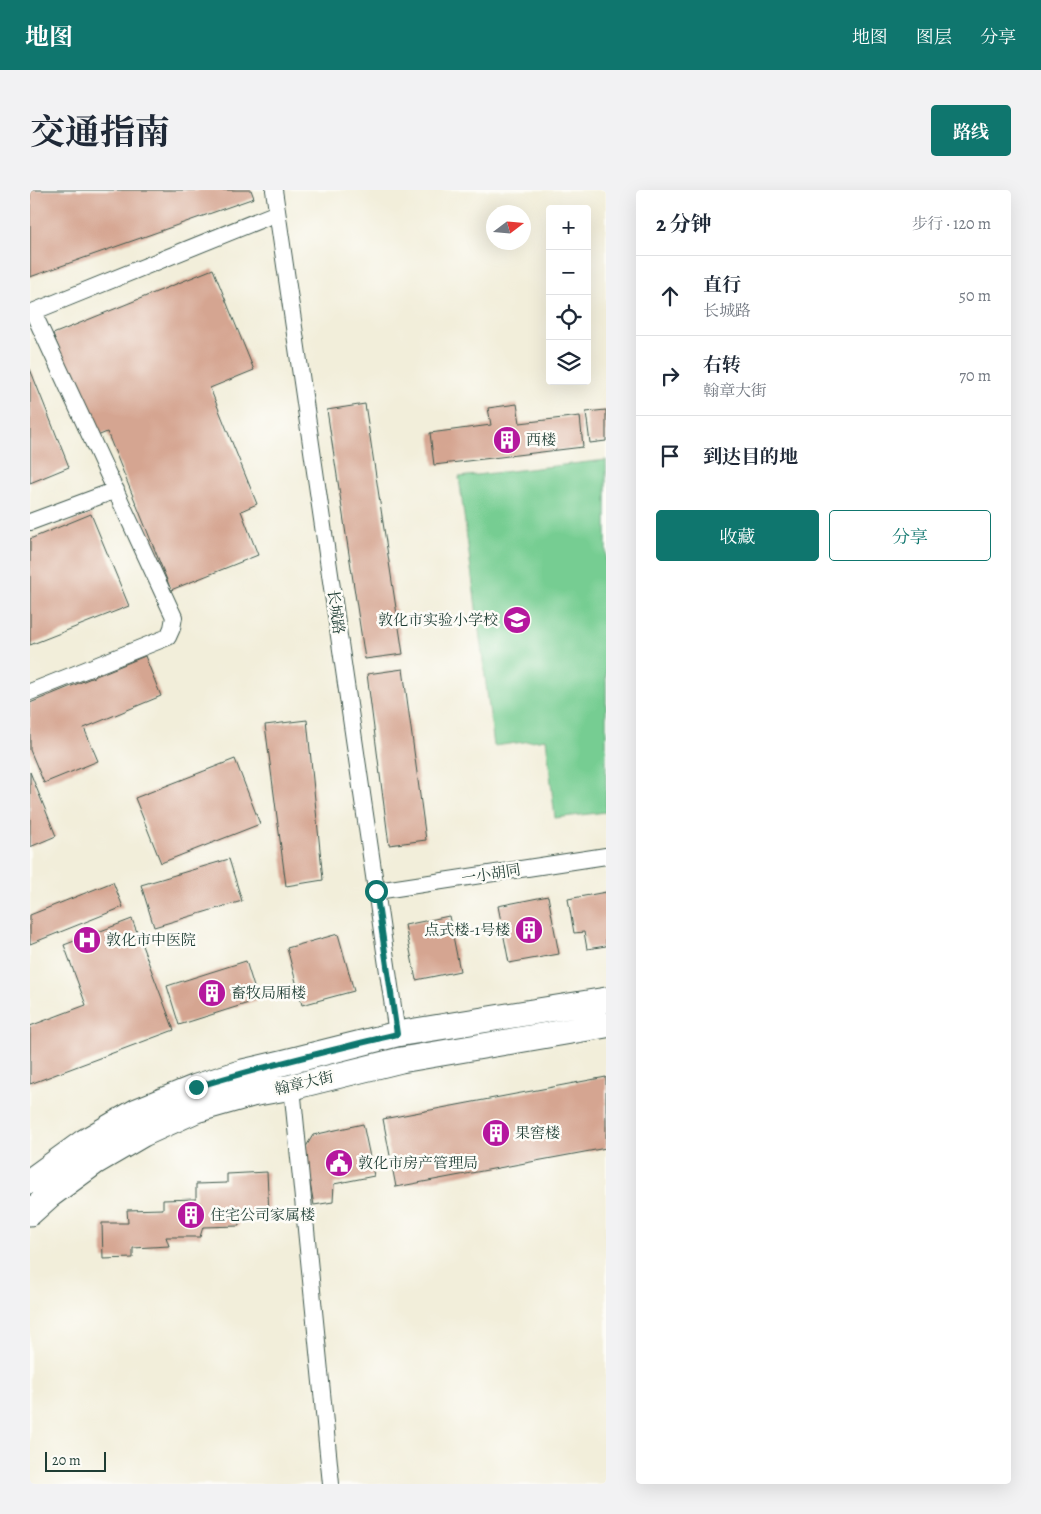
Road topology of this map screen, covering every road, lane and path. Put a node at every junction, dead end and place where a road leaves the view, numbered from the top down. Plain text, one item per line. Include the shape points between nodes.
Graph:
1 (274, 190) edge
2 (277, 213) junction
3 (32, 313) edge
4 (116, 490) junction
5 (30, 522) edge
6 (30, 692) edge
7 (606, 856) edge
8 (376, 891) junction
9 (606, 1000) edge
10 (606, 1025) edge
11 (397, 1034) junction
12 (292, 1087) junction
13 (30, 1181) edge
14 (30, 1213) edge
15 (331, 1484) edge

1 - 2 street, 长城路
2 - 3 street
2 - 8 street, 长城路
3 - 4 street
4 - 5 street
4 - 6 street via 174,617 172,628 168,636
7 - 8 street, 一小胡同
8 - 11 street, 长城路
9 - 11 main road, 翰章大街
10 - 12 main road, 翰章大街 via 401,1060
11 - 13 main road, 翰章大街 via 243,1072 196,1087 137,1111 84,1142
12 - 14 main road, 翰章大街 via 252,1094 196,1110 143,1134 95,1162
12 - 15 street

